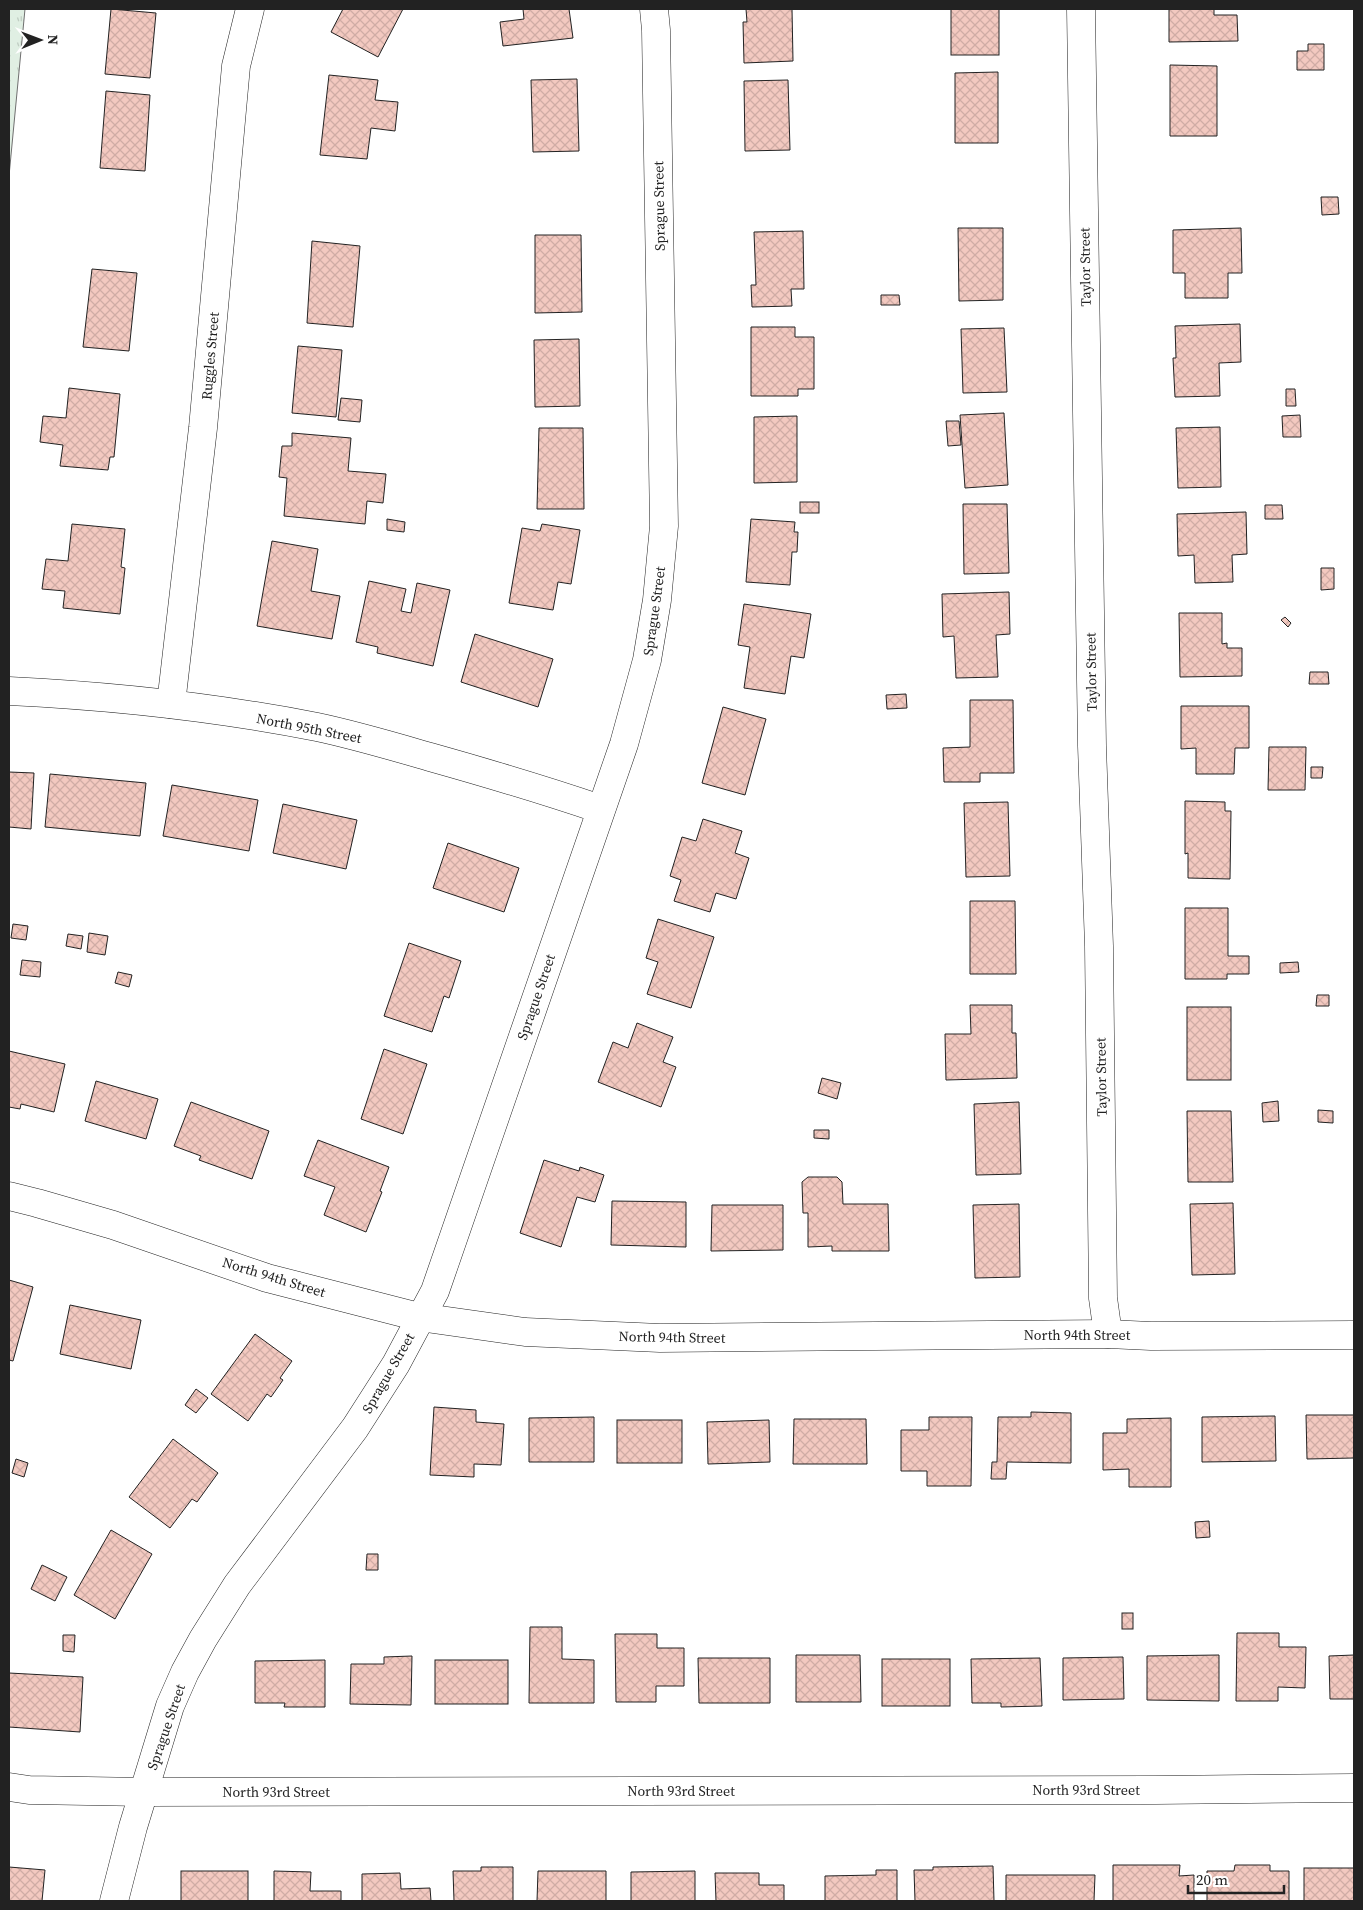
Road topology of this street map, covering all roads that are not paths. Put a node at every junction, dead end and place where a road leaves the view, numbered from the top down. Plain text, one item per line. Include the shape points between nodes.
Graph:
1 (250, 9) edge
2 (654, 9) edge
3 (1081, 9) edge
4 (9, 691) edge
5 (171, 704) junction
6 (600, 809) junction
7 (9, 1196) edge
8 (420, 1317) junction
9 (1108, 1334) junction
10 (1354, 1335) edge
11 (9, 1787) edge
12 (1354, 1788) edge
13 (145, 1792) junction
14 (114, 1901) edge

1 - 5 street, Ruggles Street via 236,66 203,428
2 - 6 street, Sprague Street via 664,526 658,600 647,660 624,744
3 - 9 street, Taylor Street via 1103,1298
4 - 5 street, North 95th Street via 82,694
5 - 6 street, North 95th Street via 371,740
6 - 8 street, Sprague Street via 435,1291
7 - 8 street, North 94th Street via 113,1225 267,1278
8 - 9 street, North 94th Street via 524,1332 660,1338
8 - 13 street, Sprague Street via 396,1364 355,1428 238,1585 203,1639 170,1706
9 - 10 street, North 94th Street
11 - 13 street, North 93rd Street
12 - 13 street, North 93rd Street
13 - 14 street, Sprague Street

